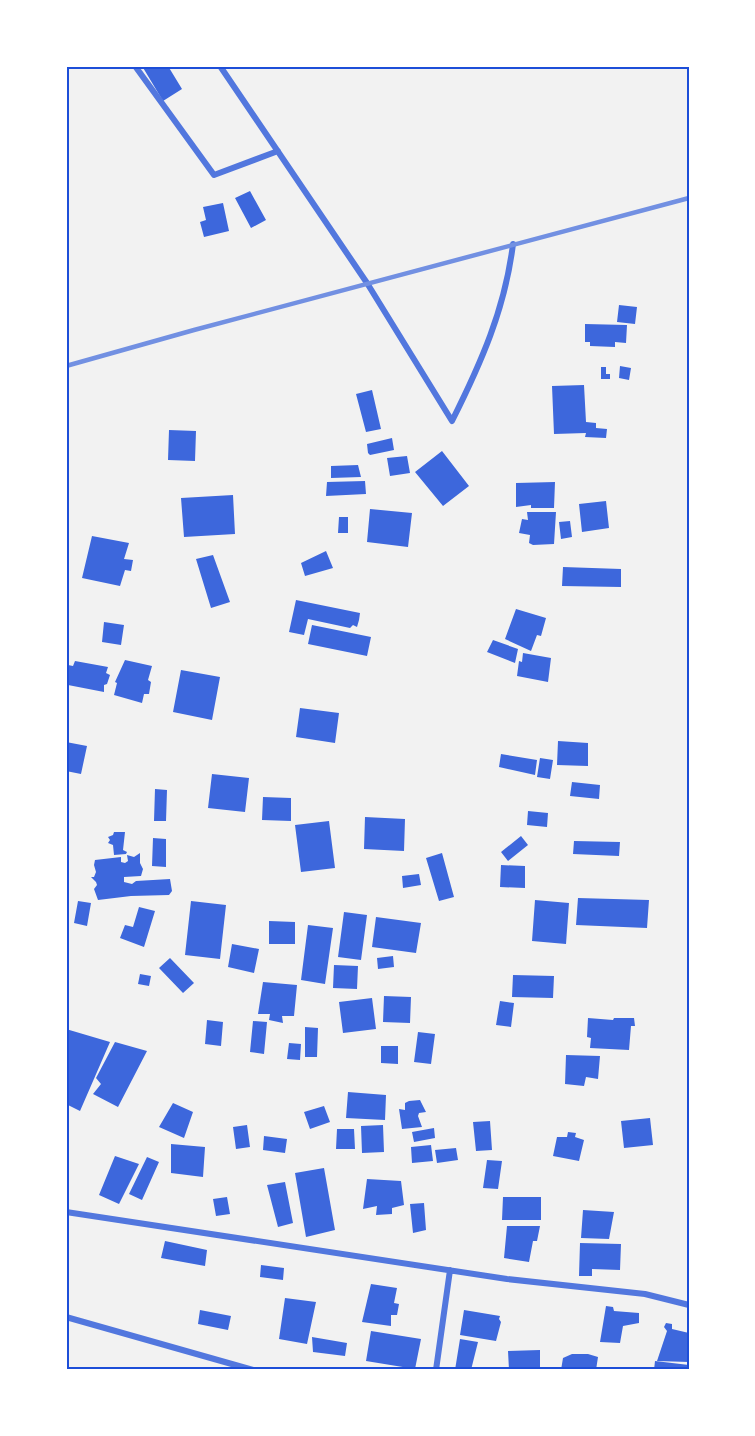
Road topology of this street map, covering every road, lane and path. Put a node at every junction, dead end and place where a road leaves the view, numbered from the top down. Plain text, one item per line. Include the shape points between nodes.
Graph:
1 (135, 66) edge
2 (220, 66) edge
3 (278, 151) junction
4 (513, 244) dead end
5 (66, 1212) edge
6 (450, 1270) junction
7 (689, 1305) edge
8 (66, 1317) edge
9 (253, 1370) edge
10 (436, 1370) edge

1 - 3 street via 214,175
2 - 3 street
3 - 4 street via 367,283 452,421 496,325
5 - 6 street
6 - 7 street via 645,1294
6 - 10 street
8 - 9 street

